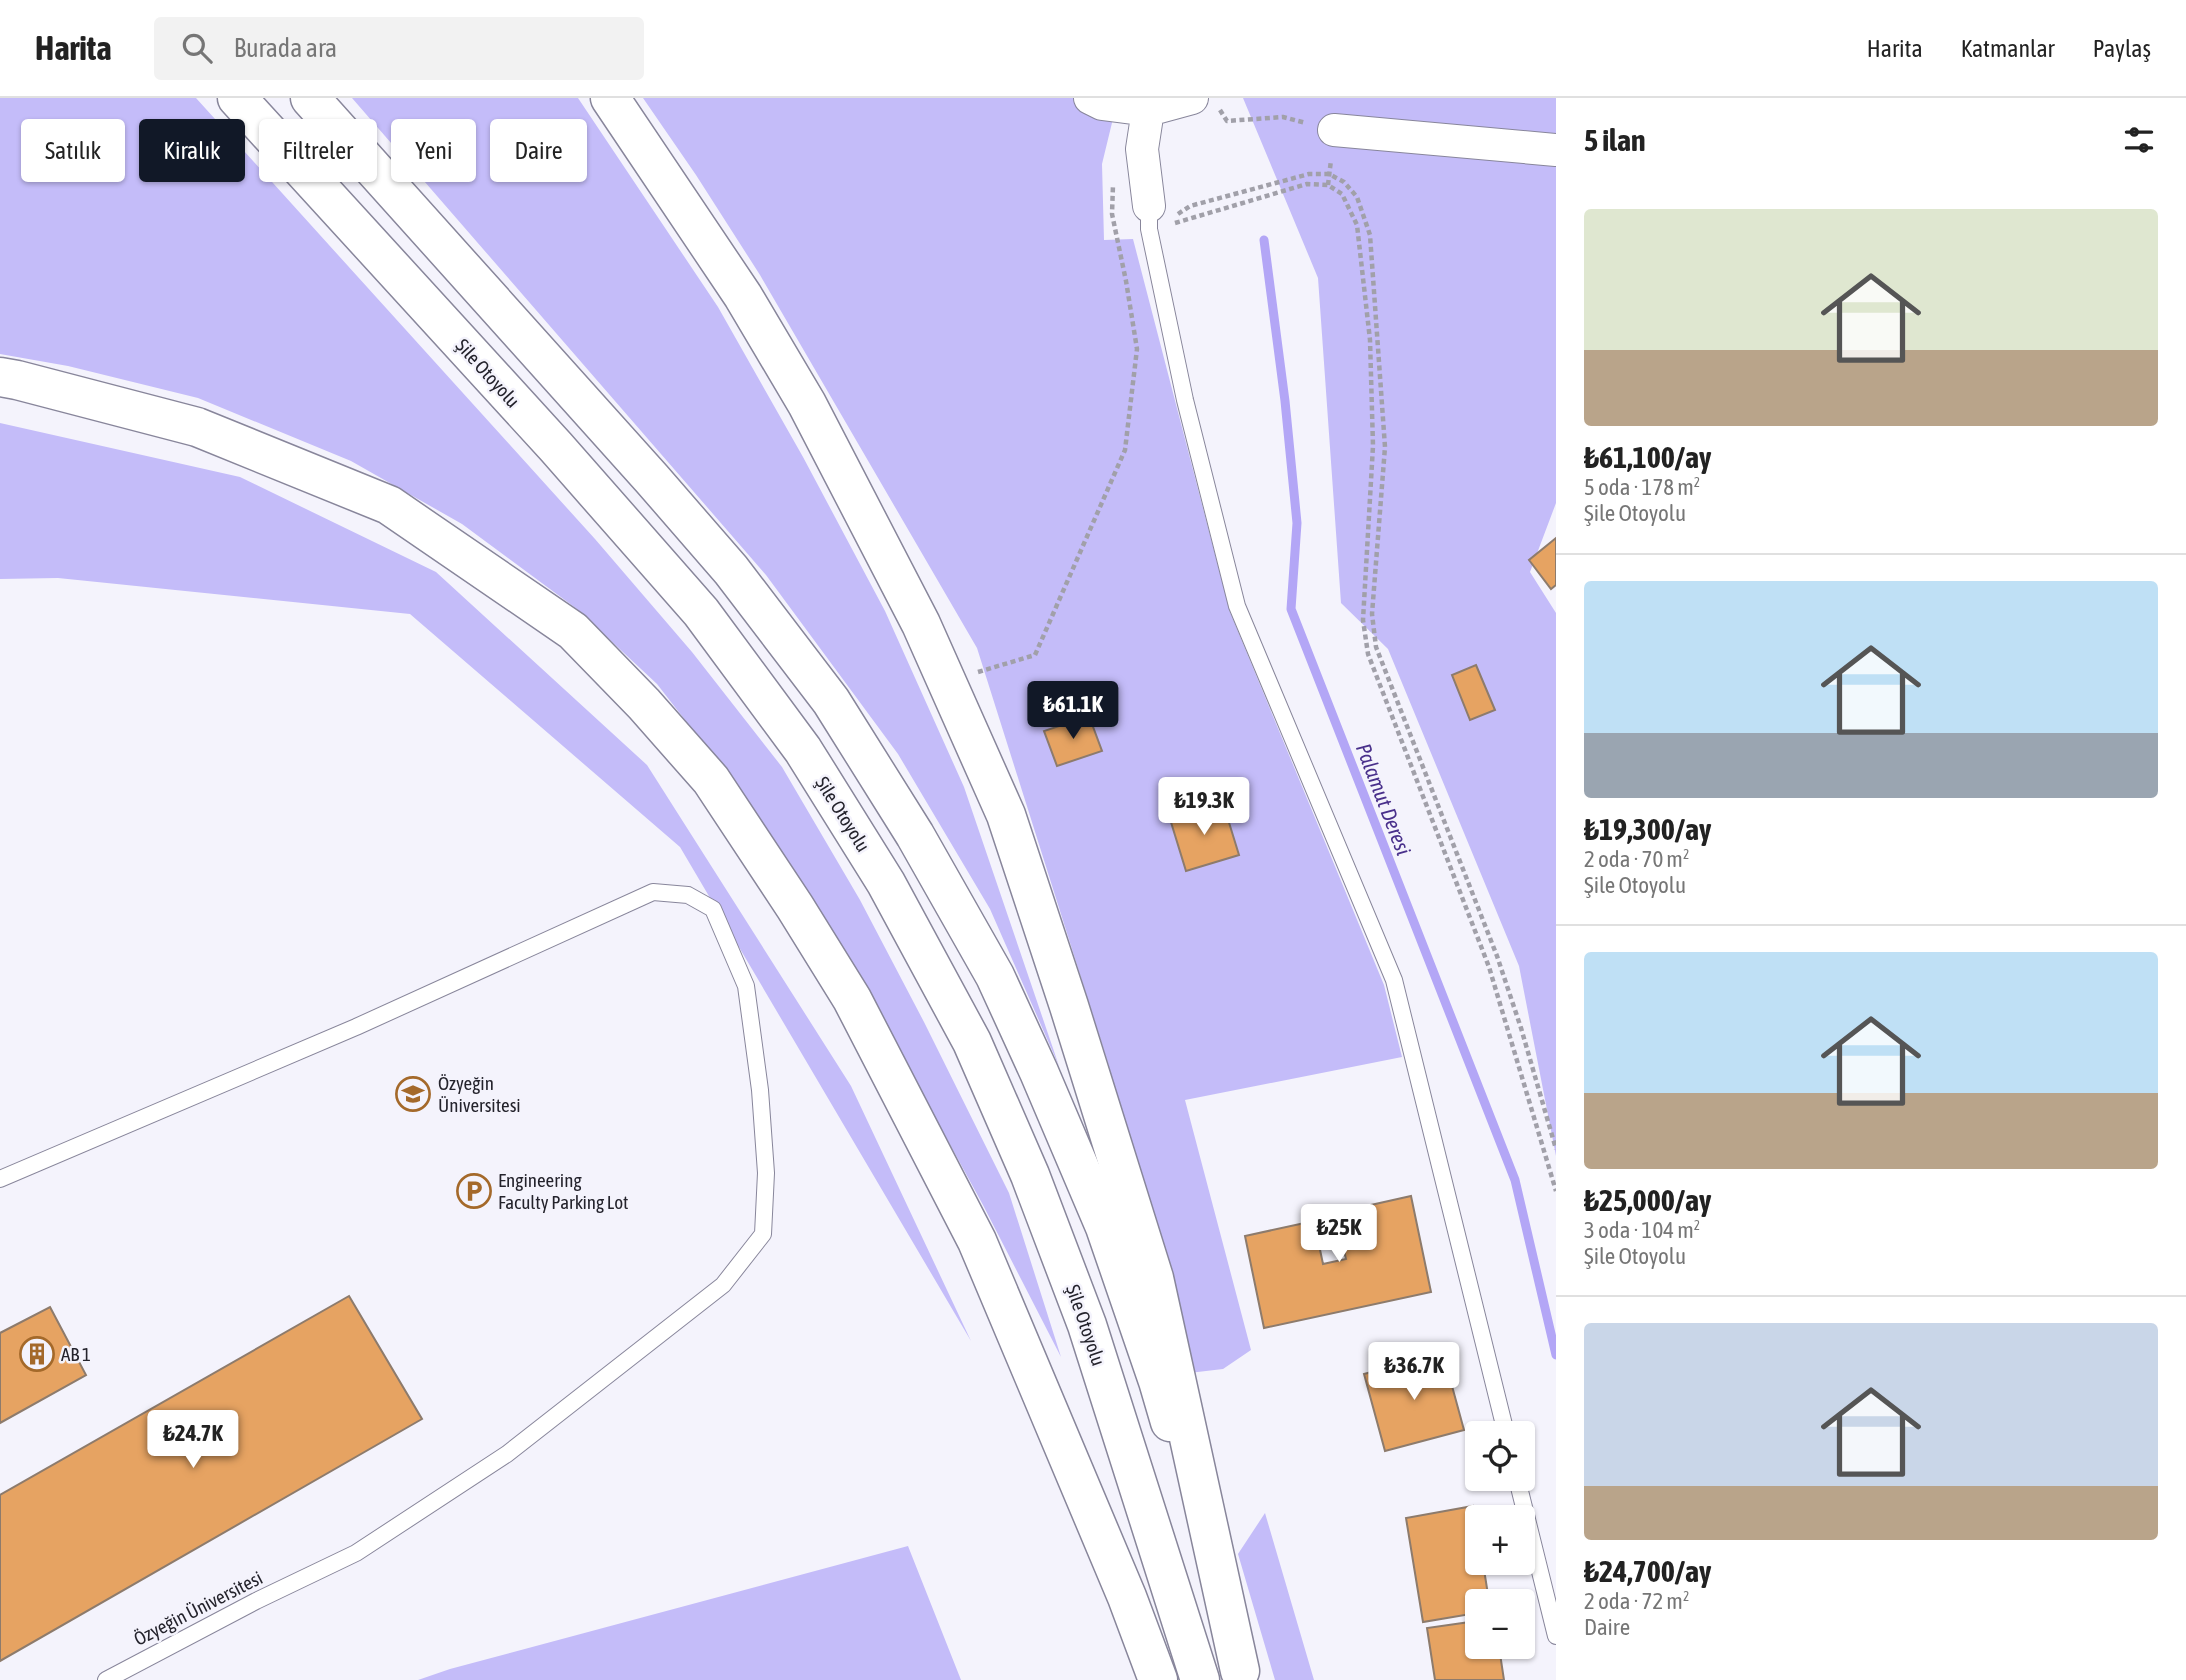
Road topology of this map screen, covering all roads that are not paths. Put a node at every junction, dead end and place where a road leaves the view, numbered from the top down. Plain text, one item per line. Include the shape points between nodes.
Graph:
1 (237, 98) edge
2 (310, 98) edge
3 (610, 98) edge
4 (1090, 98) edge
5 (1206, 104) edge
6 (1148, 110) junction
7 (1334, 130) road end
8 (1556, 150) edge
9 (1149, 218) joint
10 (0, 377) edge
11 (0, 1179) edge
12 (1503, 1421) edge
13 (1520, 1491) edge
14 (1556, 1636) edge
15 (1241, 1676) edge
16 (106, 1680) edge
17 (1158, 1680) edge
18 (1200, 1680) edge

1 - 18 highway, Şile Otoyolu via 701,612 803,750 886,883 972,1042 1030,1175 1087,1325
2 - 15 highway via 730,570 831,701 915,835 995,976 1105,1227 1158,1381
3 - 15 highway via 743,296 807,404 947,681 1006,815 1154,1278
4 - 6 street
5 - 6 street
6 - 9 street via 1142,149
7 - 8 street
9 - 12 lane via 1185,400 1237,606 1394,980
10 - 17 highway via 197,427 389,505 573,631 644,704 711,780 852,999 977,1241 1128,1597
11 - 16 lane, Özyeğin Üniversitesi via 355,1027 653,892 688,895 713,909 746,986 764,1146 763,1234 723,1285 507,1454 356,1552
13 - 14 lane

